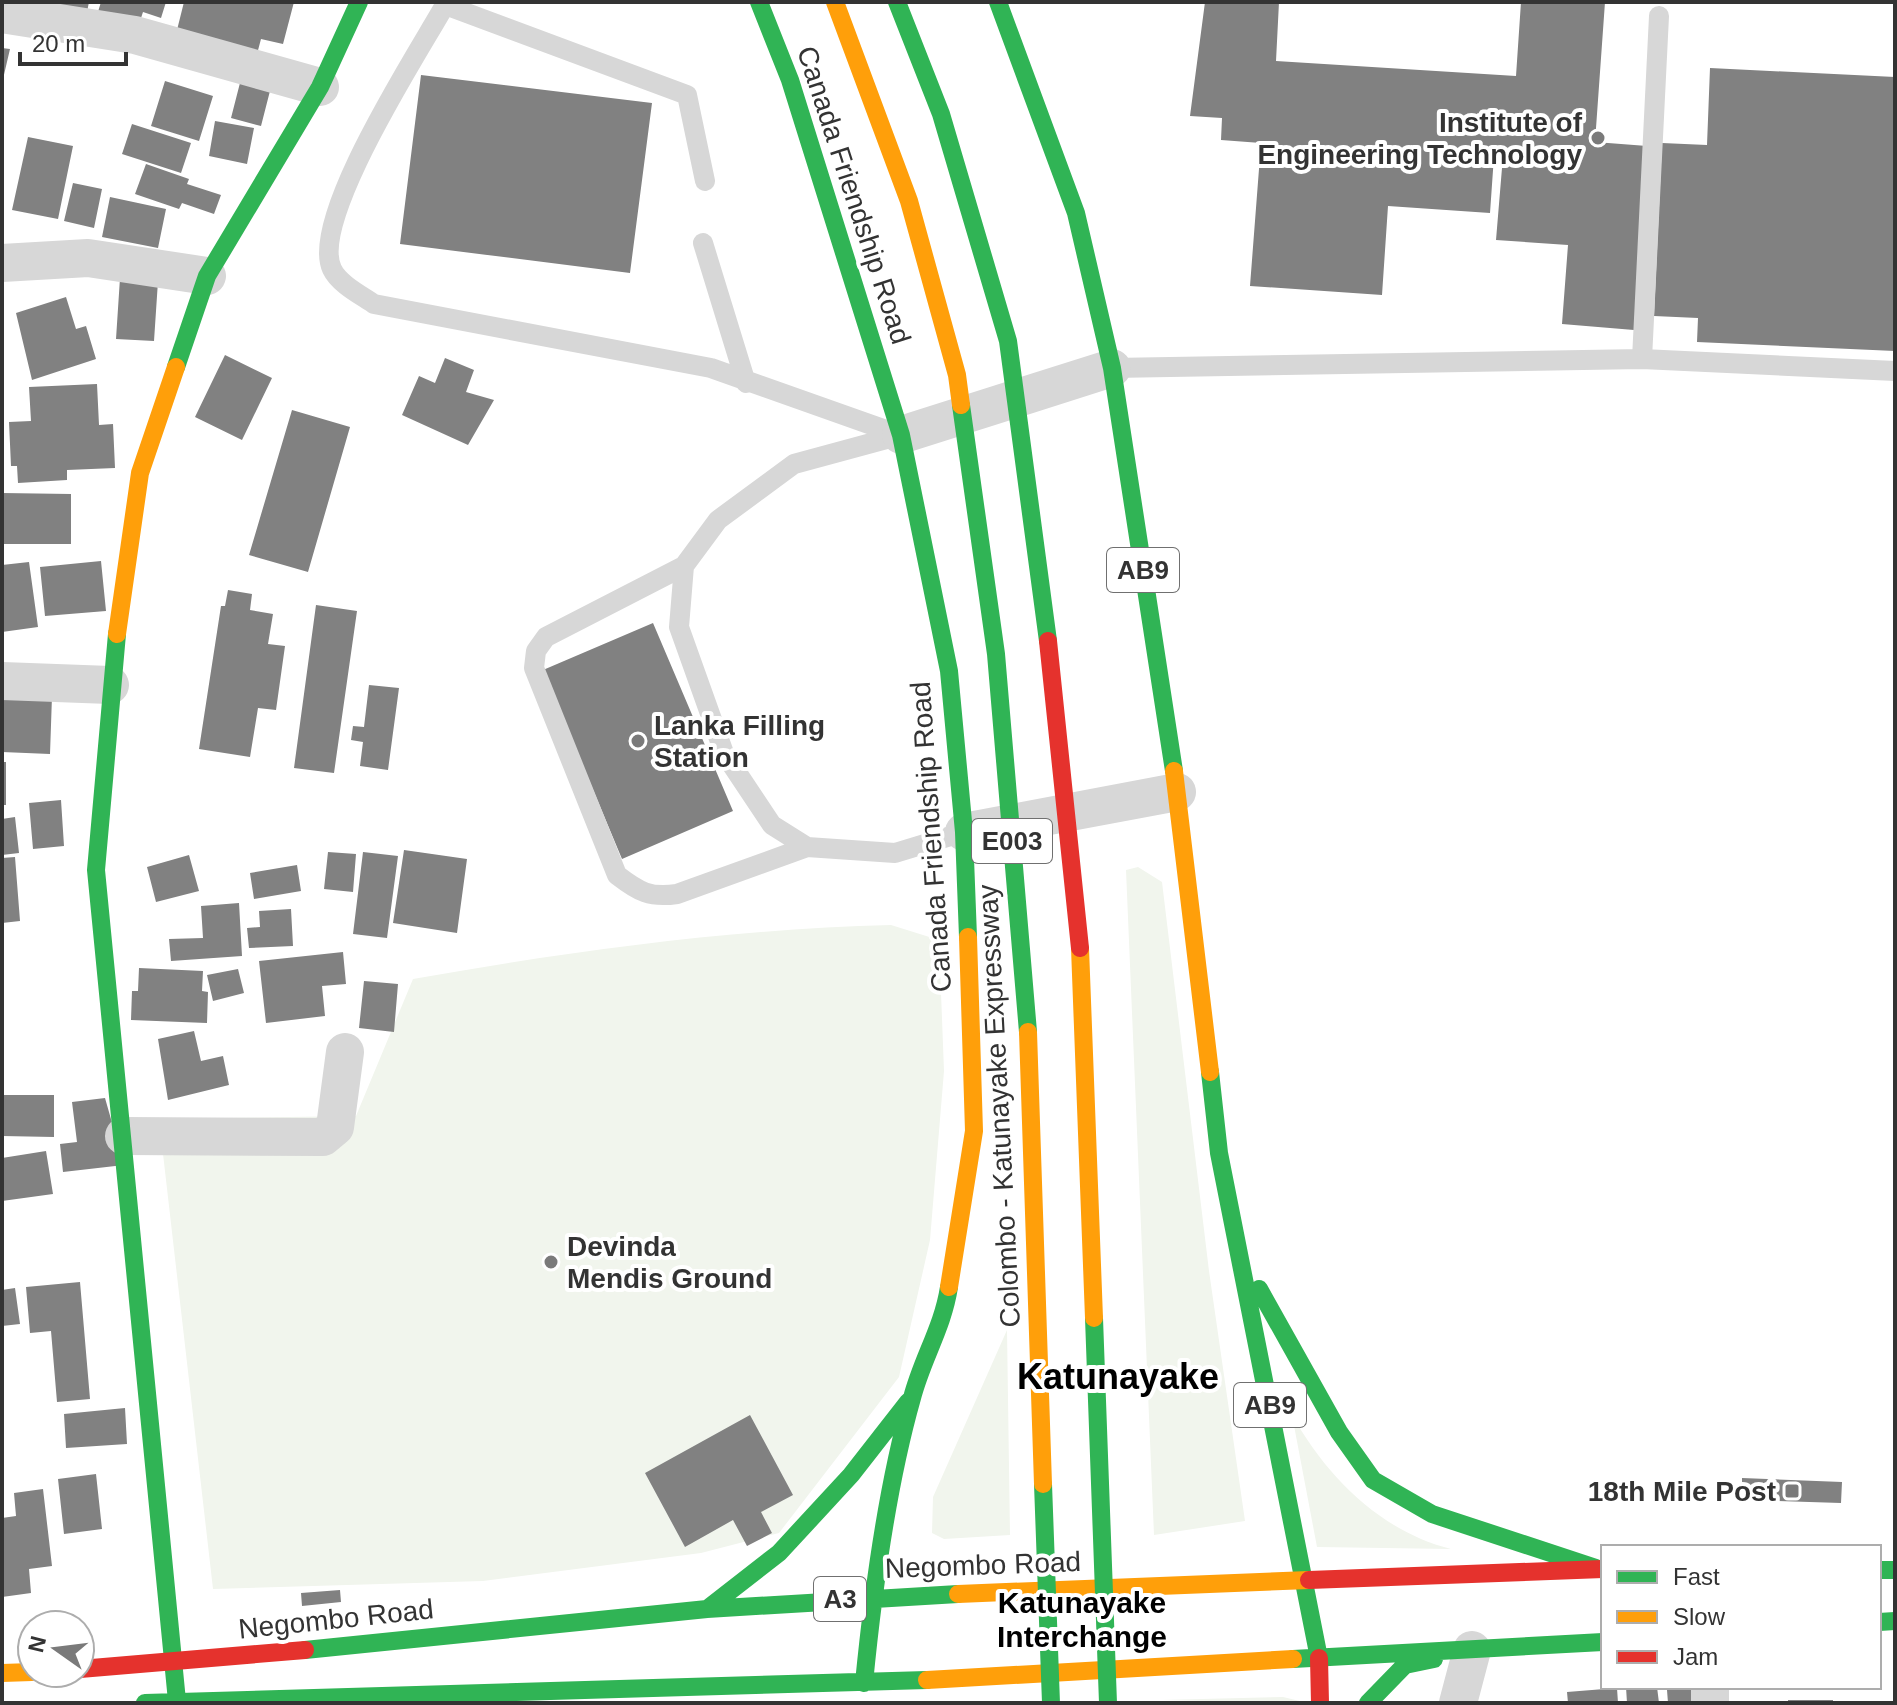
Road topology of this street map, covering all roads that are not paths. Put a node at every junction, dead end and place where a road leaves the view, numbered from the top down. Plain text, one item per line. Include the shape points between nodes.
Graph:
1 (359, 2) edge
2 (759, 2) edge
3 (835, 2) edge
4 (897, 2) edge
5 (998, 2) edge
6 (446, 4) edge
7 (2, 14) edge
8 (1659, 16) dead end
9 (320, 87) junction
10 (705, 181) dead end
11 (703, 243) dead end
12 (2, 263) edge
13 (207, 276) junction
14 (1642, 359) junction
15 (1112, 368) junction
16 (1895, 371) edge
17 (746, 383) junction
18 (901, 435) junction
19 (684, 566) junction
20 (2, 681) edge
21 (110, 685) junction
22 (1177, 792) junction
23 (964, 832) junction
24 (807, 847) junction
25 (345, 1052) dead end
26 (124, 1136) junction
27 (1219, 1153) junction
28 (912, 1396) junction
29 (1601, 1569) edge
30 (1305, 1579) junction
31 (872, 1597) junction
32 (707, 1609) junction
33 (1601, 1642) edge
34 (1472, 1650) junction
35 (1319, 1658) junction
36 (173, 1664) junction
37 (96, 1668) edge
38 (864, 1683) junction
39 (631, 1696) edge
40 (361, 1700) edge
41 (177, 1701) junction
42 (145, 1703) edge
43 (695, 1703) edge
44 (866, 1703) edge
45 (1051, 1703) edge
46 (1108, 1703) edge
47 (1320, 1703) edge
48 (1368, 1703) edge
49 (1458, 1703) edge

1 - 9 main road
2 - 18 main road, Canada Friendship Road via 790,80
3 - 45 main road, Colombo - Katunayake Expressway / E003, bridge via 909,201 957,375 996,654 1027,1008
4 - 46 main road, E003, bridge via 941,114 1008,341 1049,652 1079,923
5 - 15 main road, AB9 via 1076,213
6 - 10 lane via 687,95
6 - 17 lane via 357,160 328,242 332,270 374,304 711,368
7 - 9 street via 135,35
8 - 14 lane
9 - 13 main road
11 - 17 lane
12 - 13 street via 88,258
13 - 21 main road via 140,473
14 - 15 lane
14 - 16 lane
15 - 18 street
15 - 22 main road, AB9
17 - 18 lane
18 - 19 lane via 794,464 718,520
18 - 23 main road, Canada Friendship Road via 949,671
19 - 24 lane via 679,627 724,753 772,825
19 - 24 lane via 546,637 536,651 534,668 617,875 643,895 658,897
20 - 21 street
21 - 26 main road via 96,870
22 - 23 street
22 - 27 main road, AB9
23 - 24 lane via 895,853
23 - 28 main road, Canada Friendship Road via 974,1131 945,1315
25 - 26 street via 335,1127 323,1137
26 - 36 main road
27 - 29 main road via 1252,1276 1339,1432 1373,1480 1432,1514
27 - 30 main road, AB9
28 - 31 main road, Canada Friendship Road
28 - 32 main road via 851,1475 779,1553
29 - 30 main road, Negombo Road / A3
30 - 31 main road, Negombo Road / A3
30 - 35 main road, AB9
31 - 32 main road, Negombo Road / A3
31 - 38 main road, Canada Friendship Road
32 - 36 main road, Negombo Road / A3
33 - 34 main road
34 - 35 main road
34 - 48 main road via 1405,1665
34 - 49 street
35 - 38 main road
35 - 47 main road
36 - 37 main road, Negombo Road / A3
36 - 41 main road
38 - 39 main road
38 - 44 main road, Canada Friendship Road
39 - 40 main road
39 - 43 main road
40 - 41 main road
41 - 42 main road

